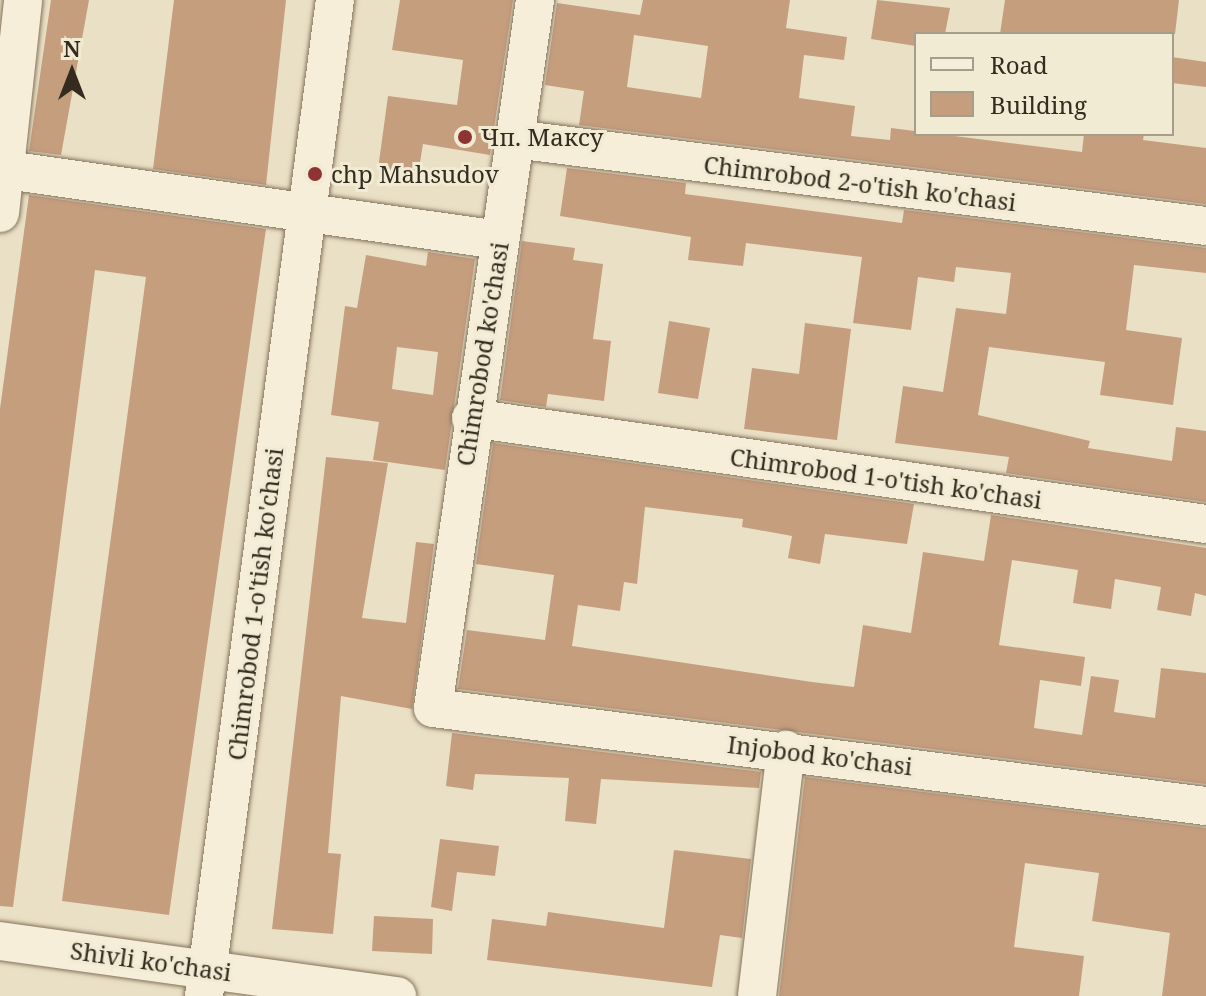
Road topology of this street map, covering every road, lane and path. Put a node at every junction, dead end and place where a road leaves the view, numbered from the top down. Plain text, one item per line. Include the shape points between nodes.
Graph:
1 (23, 0) edge
2 (335, 0) edge
3 (535, 0) edge
4 (9, 49) edge
5 (514, 139) junction
6 (7, 170) junction
7 (305, 211) junction
8 (0, 213) edge
9 (1206, 226) edge
10 (499, 240) junction
11 (471, 418) junction
12 (1206, 524) edge
13 (433, 708) joint
14 (786, 750) junction
15 (1206, 806) edge
16 (0, 941) edge
17 (206, 982) edge
18 (397, 996) edge
19 (757, 996) edge

1 - 4 street
2 - 7 street, Chimrobod 1-o'tish ko'chasi
3 - 5 street, Chimrobod ko'chasi
4 - 6 street
5 - 9 street, Chimrobod 2-o'tish ko'chasi
5 - 10 street, Chimrobod ko'chasi
6 - 7 street
6 - 8 street
7 - 10 street
7 - 17 street, Chimrobod 1-o'tish ko'chasi
10 - 11 street, Chimrobod ko'chasi
11 - 12 street, Chimrobod 1-o'tish ko'chasi
11 - 13 street, Chimrobod ko'chasi
13 - 14 street, Injobod ko'chasi
14 - 15 street, Injobod ko'chasi
14 - 19 street
16 - 17 street, Shivli ko'chasi
17 - 18 street, Shivli ko'chasi

